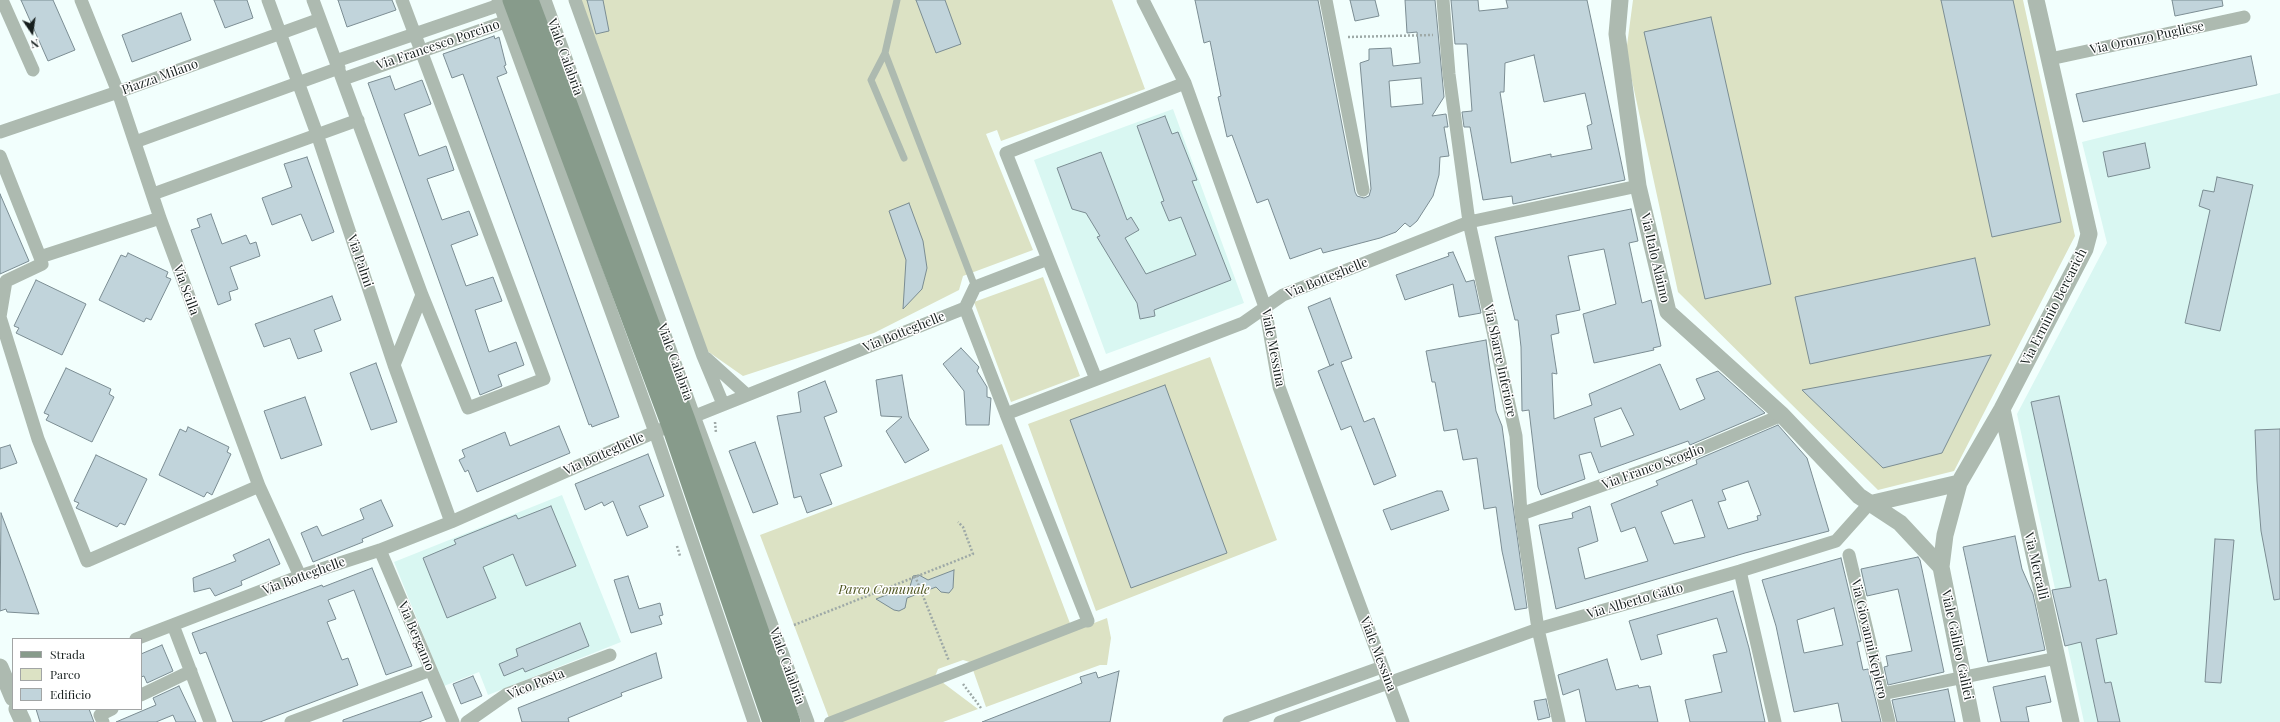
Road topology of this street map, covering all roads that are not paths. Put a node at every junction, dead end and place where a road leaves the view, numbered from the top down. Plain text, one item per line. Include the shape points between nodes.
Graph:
1 (2, 0) edge
2 (81, 0) edge
3 (268, 0) edge
4 (313, 0) edge
5 (402, 0) edge
6 (575, 0) edge
7 (897, 0) edge
8 (1144, 0) edge
9 (1326, 0) edge
10 (1443, 0) edge
11 (1620, 0) edge
12 (2036, 0) edge
13 (517, 5) edge
14 (2244, 17) dead end
15 (320, 19) junction
16 (281, 33) junction
17 (415, 34) junction
18 (421, 51) junction
19 (885, 53) junction
20 (2050, 60) junction
21 (339, 69) junction
22 (33, 70) dead end
23 (298, 83) junction
24 (1185, 83) junction
25 (118, 92) junction
26 (358, 120) junction
27 (0, 132) edge
28 (317, 134) junction
29 (135, 142) junction
30 (0, 156) edge
31 (904, 158) dead end
32 (1638, 186) junction
33 (1363, 190) dead end
34 (153, 194) junction
35 (160, 218) junction
36 (1470, 222) junction
37 (40, 257) junction
38 (1048, 259) junction
39 (975, 287) junction
40 (422, 295) junction
41 (1265, 307) junction
42 (965, 308) junction
43 (703, 356) junction
44 (394, 365) junction
45 (1096, 379) junction
46 (747, 395) junction
47 (723, 404) junction
48 (2002, 409) junction
49 (1006, 414) junction
50 (1782, 415) junction
51 (676, 423) junction
52 (1959, 483) junction
53 (259, 486) junction
54 (1869, 504) junction
55 (1521, 514) junction
56 (451, 522) junction
57 (380, 550) junction
58 (1849, 555) dead end
59 (1941, 567) junction
60 (1740, 571) junction
61 (300, 576) junction
62 (1088, 621) joint
63 (173, 625) junction
64 (1538, 629) junction
65 (139, 638) edge
66 (610, 655) dead end
67 (2057, 658) junction
68 (0, 667) edge
69 (1382, 667) junction
70 (431, 670) junction
71 (191, 671) junction
72 (1963, 678) junction
73 (1388, 682) junction
74 (12, 691) edge
75 (1882, 694) junction
76 (142, 695) edge
77 (17, 710) edge
78 (110, 710) edge
79 (23, 722) edge
80 (103, 722) edge
81 (210, 722) edge
82 (290, 722) edge
83 (453, 722) edge
84 (467, 722) edge
85 (754, 722) edge
86 (772, 722) edge
87 (791, 722) edge
88 (808, 722) edge
89 (829, 722) edge
90 (1229, 722) edge
91 (1280, 722) edge
92 (1403, 722) edge
93 (1559, 722) edge
94 (1776, 722) edge
95 (1889, 722) edge
96 (1972, 722) edge
97 (2071, 722) edge

1 - 22 street
2 - 25 street, Via Scilla
3 - 16 street, Via Palmi
4 - 15 street
5 - 17 street
6 - 43 street
7 - 19 lane
8 - 24 street, Viale Messina
9 - 33 street
10 - 36 street, Via Sbarre Inferiore via 1449,74
11 - 32 street, Via Italo Alaimo via 1617,34
12 - 20 street, Via Erminio Bercarich
13 - 17 street, Via Francesco Porcino
13 - 18 street, Via Francesco Porcino
13 - 51 main road, Viale Calabria
13 - 51 street, Viale Calabria
14 - 20 street, Via Oronzo Pugliese
15 - 16 street, Piazza Milano
15 - 21 street
16 - 23 street, Via Palmi
16 - 25 street, Piazza Milano
17 - 18 street
17 - 21 street, Via Francesco Porcino
18 - 21 street, Via Francesco Porcino
18 - 40 street via 544,379 468,408
19 - 31 lane via 871,80
19 - 39 lane
20 - 48 street, Via Erminio Bercarich via 2089,234 2085,249
21 - 23 street
21 - 26 street
23 - 28 street, Via Palmi
23 - 29 street
24 - 38 street via 1006,153
24 - 41 street, Viale Messina
25 - 27 street, Piazza Milano
25 - 29 street, Via Scilla
26 - 28 street
26 - 40 street
28 - 34 street
28 - 44 street, Via Palmi
29 - 34 street, Via Scilla
30 - 37 street
32 - 36 street, Via Botteghelle
32 - 50 street, Via Italo Alaimo via 1668,312
34 - 35 street, Via Scilla
35 - 37 street
35 - 53 street, Via Scilla
36 - 41 street, Via Botteghelle via 1283,295
36 - 55 street, Via Sbarre Inferiore via 1516,436
37 - 53 street via 42,264 6,281 0,317 38,439 87,561
38 - 39 street
38 - 45 street
39 - 42 street
40 - 44 street
41 - 45 street, Via Botteghelle via 1243,323
41 - 69 street, Viale Messina via 1279,387
42 - 46 street, Via Botteghelle
42 - 49 street
43 - 46 street
43 - 47 street
44 - 56 street, Via Palmi
45 - 49 street, Via Botteghelle
46 - 47 street, Via Botteghelle
47 - 51 street, Via Botteghelle
48 - 52 street, Via Erminio Bercarich
48 - 67 street, Via Mercalli
49 - 62 street
50 - 54 street, Via Italo Alaimo
50 - 55 street, Via Franco Scoglio via 1682,458
51 - 56 street, Via Botteghelle
51 - 85 street, Viale Calabria
51 - 86 main road, Viale Calabria
51 - 87 main road, Viale Calabria
51 - 88 street, Viale Calabria
52 - 54 street
52 - 59 street, Via Erminio Bercarich via 1945,535
53 - 61 street, Via Scilla
54 - 59 street, Via Italo Alaimo via 1900,523
54 - 60 street, Via Alberto Gatto via 1836,541
55 - 64 street, Via Sbarre Inferiore
56 - 57 street, Via Botteghelle
57 - 61 street, Via Botteghelle
57 - 70 street, Via Bergamo
58 - 75 street, Via Giovanni Keplero
59 - 72 street, Viale Galileo Galilei
60 - 64 street, Via Alberto Gatto
60 - 94 street
61 - 63 street, Via Botteghelle
62 - 89 street
63 - 65 street, Via Botteghelle
63 - 71 street
64 - 73 street, Via Alberto Gatto
64 - 93 street, Via Sbarre Inferiore
66 - 84 street, Vico Posta via 507,694
67 - 72 street
67 - 97 street, Via Mercalli
68 - 74 street
69 - 73 street, Viale Messina
69 - 90 street
70 - 82 street
70 - 83 street, Via Bergamo
71 - 76 street
71 - 81 street
72 - 75 street
72 - 96 street, Viale Galileo Galilei
73 - 91 street, Via Alberto Gatto
73 - 92 street, Viale Messina
75 - 95 street, Via Giovanni Keplero
77 - 79 street
78 - 80 street via 100,715

